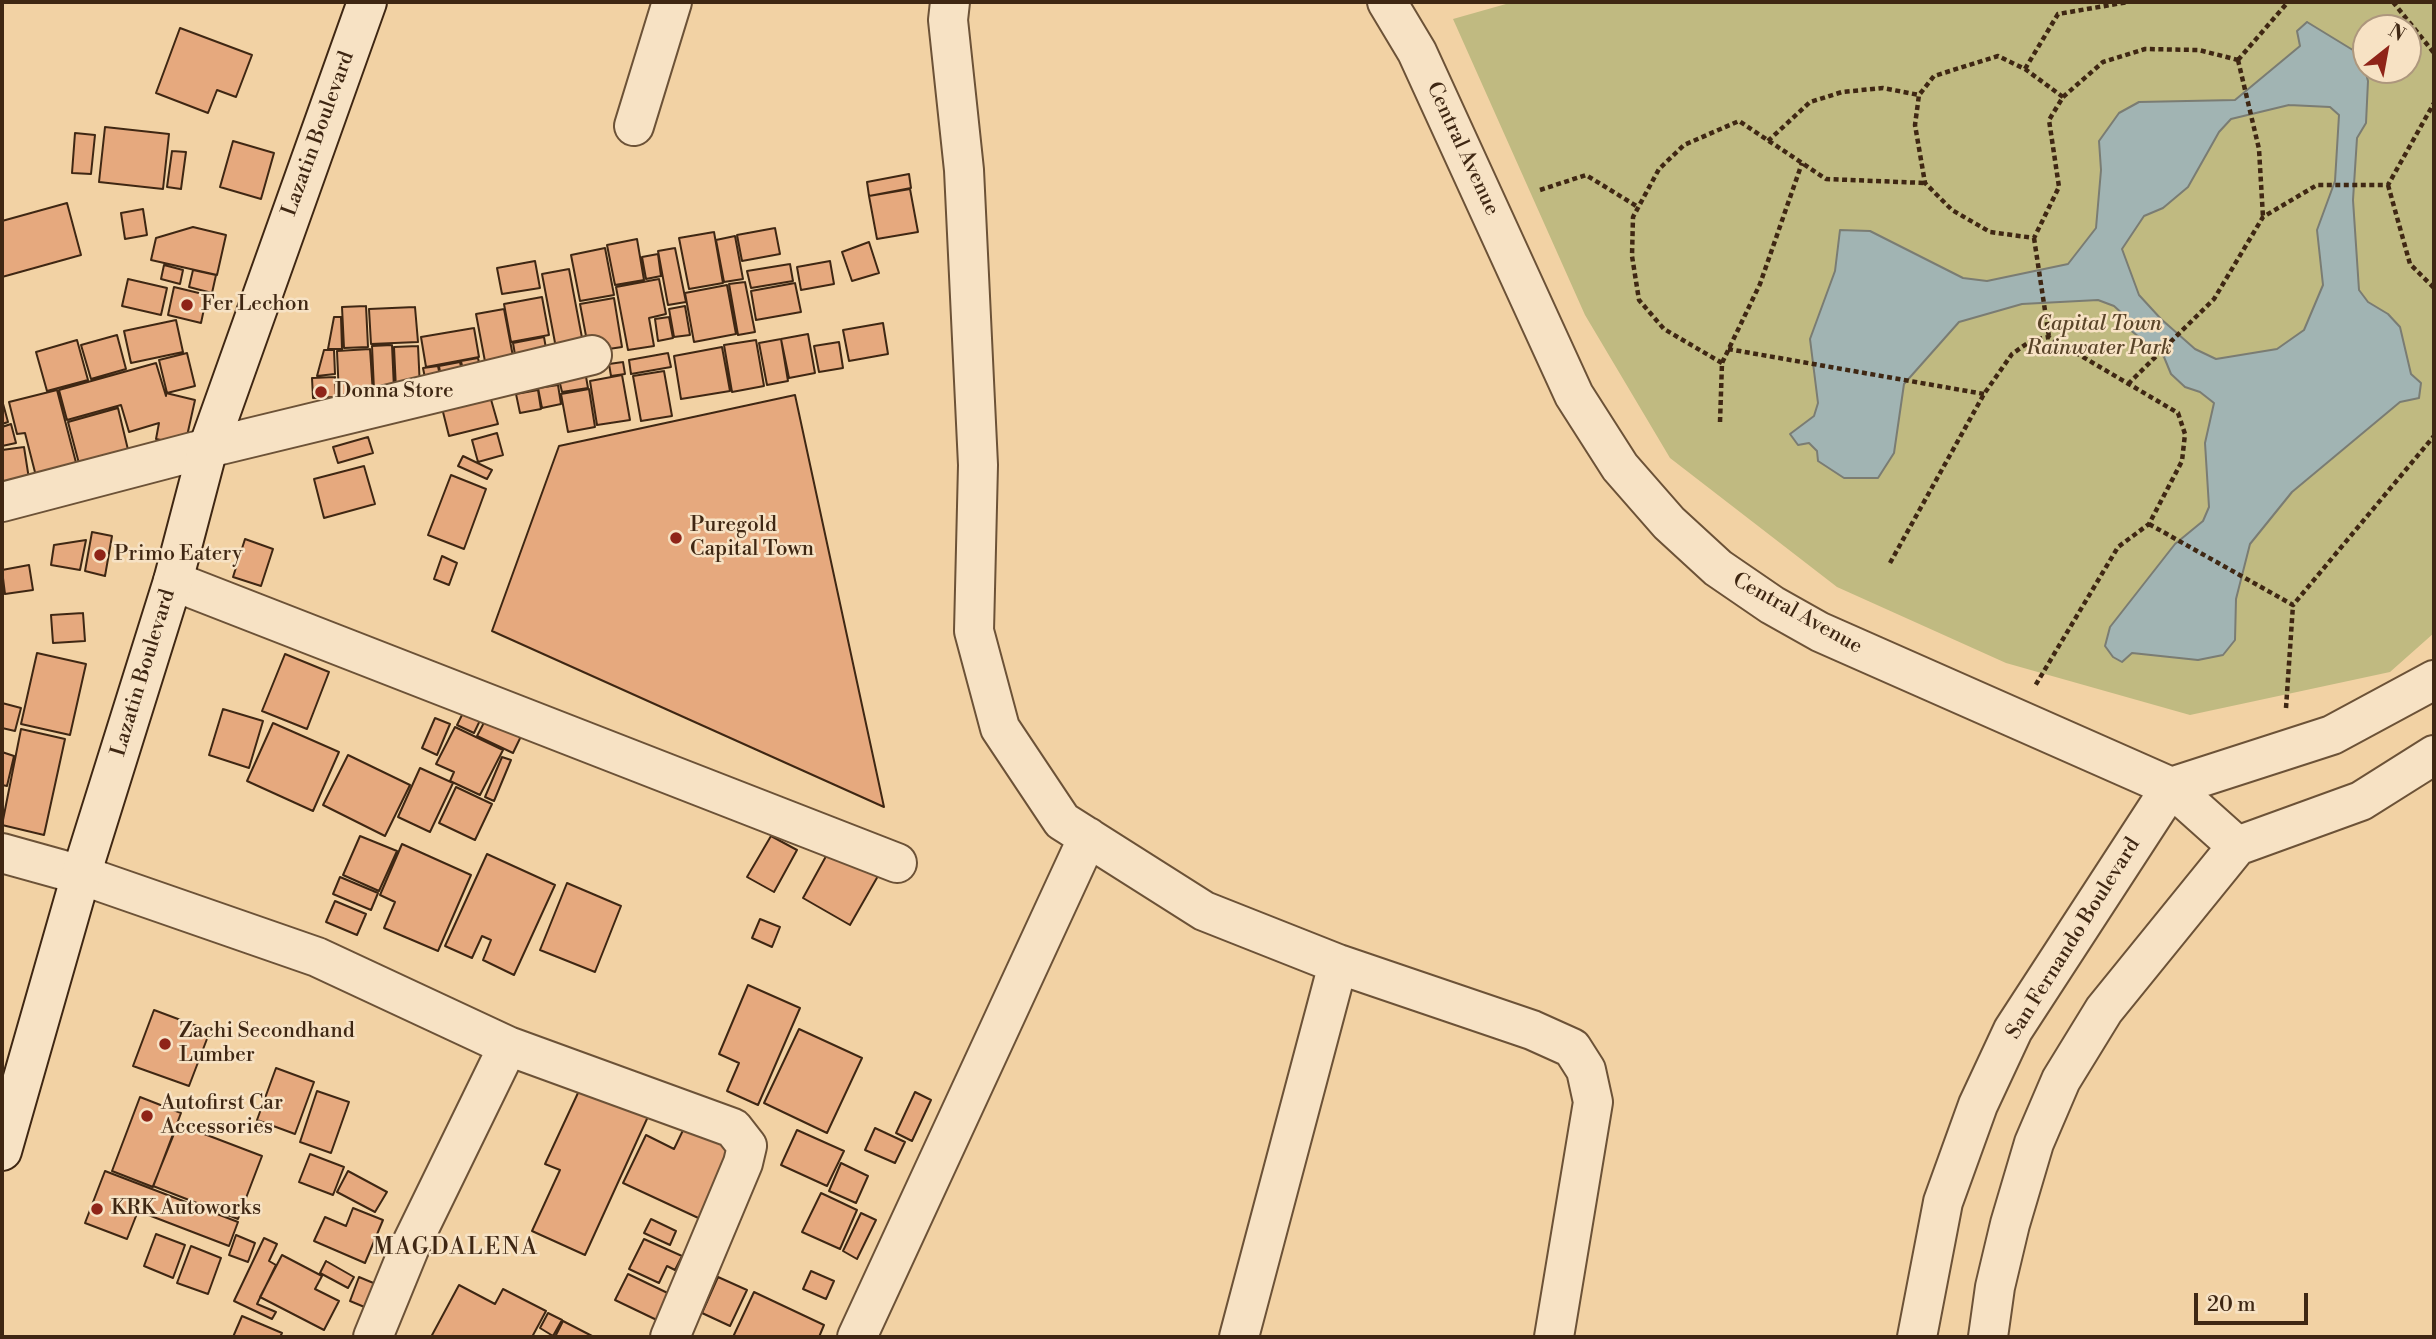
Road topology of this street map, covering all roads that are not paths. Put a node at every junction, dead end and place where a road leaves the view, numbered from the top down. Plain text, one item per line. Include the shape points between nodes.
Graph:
1 (368, 2) edge
2 (672, 2) edge
3 (950, 2) edge
4 (1387, 2) edge
5 (634, 126) dead end
6 (592, 355) dead end
7 (208, 448) junction
8 (2, 502) edge
9 (173, 581) junction
10 (2434, 680) edge
11 (2434, 755) edge
12 (2171, 787) junction
13 (1088, 837) junction
14 (2237, 846) junction
15 (2, 853) edge
16 (897, 863) dead end
17 (81, 875) junction
18 (1338, 964) junction
19 (508, 1045) junction
20 (2, 1151) edge
21 (373, 1337) edge
22 (670, 1337) edge
23 (857, 1337) edge
24 (1239, 1337) edge
25 (1554, 1337) edge
26 (1917, 1337) edge
27 (1988, 1337) edge

1 - 7 street, Lazatin Boulevard
2 - 5 street
3 - 13 street via 964,170 978,465 974,631 1000,728 1062,821
4 - 12 street, Central Avenue via 1417,52 1574,395 1620,467 1669,523 1718,569 1821,632
6 - 7 street
7 - 8 street
7 - 9 street, Lazatin Boulevard
9 - 16 street
9 - 17 street, Lazatin Boulevard
10 - 12 street via 2332,735
11 - 14 street via 2361,801
12 - 14 street, Central Avenue
12 - 26 street, San Fernando Boulevard via 2013,1030 1984,1092 1943,1202
13 - 18 street via 1204,911
13 - 23 street
14 - 27 street via 2104,1010 2061,1080 2034,1143 2010,1224
15 - 17 street
17 - 19 street via 317,957
17 - 20 street, Lazatin Boulevard
18 - 24 street
18 - 25 street via 1532,1030 1572,1048 1586,1070 1593,1102
19 - 21 street via 409,1248
19 - 22 street via 733,1128 747,1146

